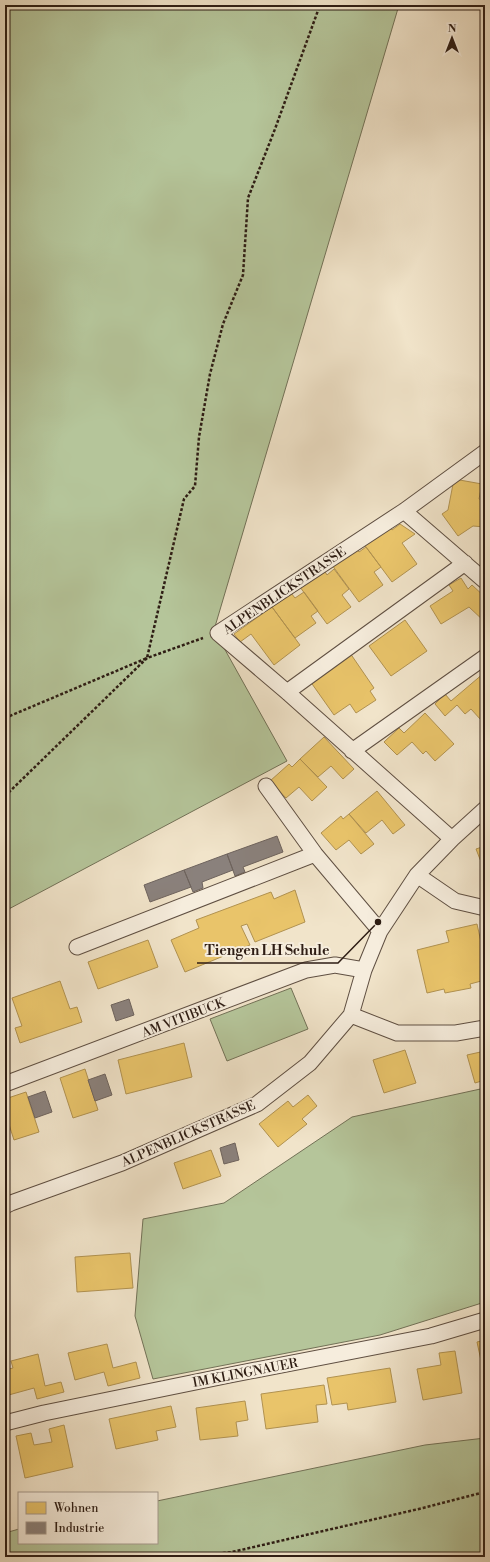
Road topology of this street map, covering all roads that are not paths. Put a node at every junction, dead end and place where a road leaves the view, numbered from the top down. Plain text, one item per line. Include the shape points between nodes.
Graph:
1 (485, 452) edge
2 (404, 511) junction
3 (465, 563) junction
4 (485, 581) edge
5 (485, 657) edge
6 (287, 692) junction
7 (352, 751) junction
8 (266, 786) dead end
9 (485, 809) edge
10 (452, 839) junction
11 (315, 854) junction
12 (417, 875) junction
13 (485, 908) edge
14 (380, 931) junction
15 (77, 947) dead end
16 (364, 970) junction
17 (351, 1016) junction
18 (485, 1028) edge
19 (5, 1084) edge
20 (5, 1206) edge
21 (485, 1320) edge
22 (5, 1423) edge

1 - 2 street, ALPENBLICKSTRASSE
2 - 3 street
2 - 6 street, ALPENBLICKSTRASSE via 218,633
3 - 4 street
3 - 6 street
5 - 7 street
6 - 7 street, ALPENBLICKSTRASSE
7 - 10 street, ALPENBLICKSTRASSE
8 - 11 street
9 - 10 street, ALPENBLICKSTRASSE
10 - 12 street, ALPENBLICKSTRASSE
11 - 14 street
11 - 15 street
12 - 13 street via 455,901
12 - 14 street, ALPENBLICKSTRASSE
14 - 16 street, ALPENBLICKSTRASSE
16 - 17 street, ALPENBLICKSTRASSE
16 - 19 street, AM VITIBUCK via 335,965 306,970
17 - 18 street via 396,1033 456,1033
17 - 20 street, ALPENBLICKSTRASSE via 310,1063 257,1104 122,1163
21 - 22 street, IM KLINGNAUER via 432,1336 68,1408

